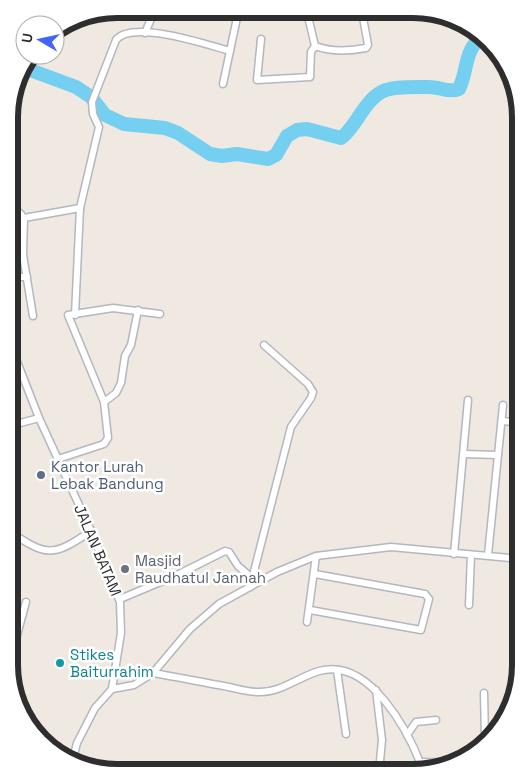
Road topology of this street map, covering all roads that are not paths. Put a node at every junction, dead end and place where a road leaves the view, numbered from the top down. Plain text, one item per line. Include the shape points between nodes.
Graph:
1 (151, 18) edge
2 (237, 18) edge
3 (308, 18) edge
4 (363, 18) edge
5 (145, 33) junction
6 (261, 39) dead end
7 (315, 46) junction
8 (230, 51) junction
9 (223, 84) dead end
10 (80, 208) junction
11 (18, 213) edge
12 (24, 218) junction
13 (18, 277) edge
14 (27, 277) junction
15 (138, 310) junction
16 (75, 314) junction
17 (160, 314) dead end
18 (33, 316) dead end
19 (264, 345) dead end
20 (18, 365) edge
21 (468, 400) dead end
22 (104, 402) junction
23 (503, 405) dead end
24 (39, 418) junction
25 (502, 421) junction
26 (512, 422) edge
27 (18, 424) edge
28 (464, 454) junction
29 (498, 455) junction
30 (58, 459) junction
31 (91, 532) junction
32 (18, 536) edge
33 (454, 554) junction
34 (471, 555) junction
35 (488, 555) junction
36 (316, 556) junction
37 (512, 558) edge
38 (315, 574) junction
39 (252, 578) junction
40 (250, 587) junction
41 (120, 599) junction
42 (26, 602) dead end
43 (469, 606) dead end
44 (310, 610) junction
45 (307, 622) dead end
46 (18, 632) edge
47 (337, 670) junction
48 (153, 673) junction
49 (112, 689) junction
50 (376, 690) junction
51 (484, 693) dead end
52 (436, 720) dead end
53 (485, 733) edge
54 (346, 734) dead end
55 (406, 735) junction
56 (74, 754) edge
57 (380, 761) dead end
58 (419, 764) edge

1 - 5 street
2 - 8 street
3 - 7 street
4 - 7 street via 368,47 337,50
5 - 8 street via 185,38
5 - 10 street via 120,36 92,102 99,127
6 - 7 street via 257,80 310,77 311,52
8 - 9 street
10 - 12 street
10 - 16 street
11 - 12 street
12 - 14 street via 23,255
13 - 14 street
14 - 18 street
15 - 16 street via 113,308
15 - 17 street
15 - 22 street via 122,383 116,393
16 - 22 street via 68,315
19 - 39 street via 313,392 291,427
20 - 24 street, JALAN BATAM
21 - 28 street
22 - 30 street via 107,441
23 - 25 street
24 - 27 street
24 - 30 street, JALAN BATAM
25 - 26 street
25 - 29 street
28 - 29 street
28 - 33 street
29 - 35 street
30 - 31 street, JALAN BATAM
31 - 32 street via 68,546 52,551 37,548
31 - 41 street, JALAN BATAM
33 - 34 street
33 - 36 street via 391,547
34 - 35 street
34 - 43 street
35 - 37 street
36 - 38 street
36 - 40 street
38 - 44 street
38 - 44 street via 425,594 429,598 421,630
39 - 40 street
39 - 41 street via 227,550
40 - 48 street via 219,604 190,629
41 - 49 street, JALAN BATAM via 121,633
42 - 46 street
44 - 45 street
47 - 48 street via 318,671 286,686 259,692
47 - 50 street via 349,673
47 - 54 street
48 - 49 street via 134,685
49 - 56 street via 95,708
50 - 55 street
50 - 57 street via 382,740
51 - 53 street
52 - 55 street via 416,722
55 - 58 street

